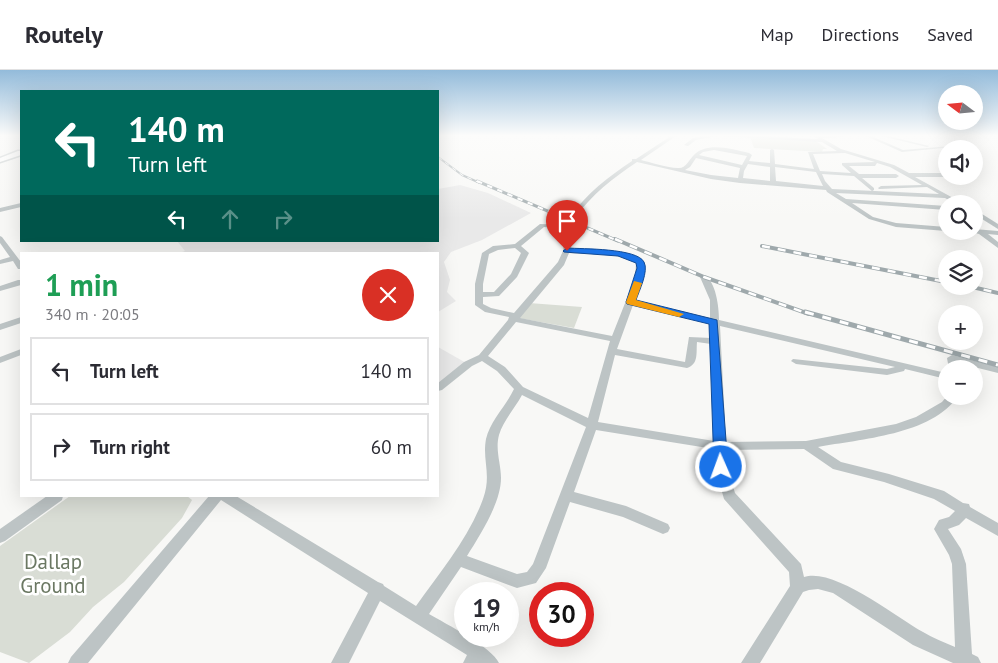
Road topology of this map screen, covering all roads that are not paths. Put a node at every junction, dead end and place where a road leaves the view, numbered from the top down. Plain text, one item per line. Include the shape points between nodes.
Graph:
1 (630, 164) edge
2 (651, 164) edge
3 (692, 164) edge
4 (744, 164) joint
5 (772, 164) edge
6 (815, 164) edge
7 (857, 164) edge
8 (885, 164) edge
9 (772, 168) junction
10 (679, 170) junction
11 (818, 171) junction
12 (854, 175) junction
13 (908, 175) junction
14 (938, 175) edge
15 (896, 176) dead end
16 (790, 180) junction
17 (740, 181) junction
18 (708, 183) dead end
19 (773, 184) junction
20 (928, 186) junction
21 (872, 188) junction
22 (828, 189) junction
23 (938, 195) edge
24 (947, 195) edge
25 (841, 200) junction
26 (20, 205) edge
27 (938, 207) edge
28 (0, 210) edge
29 (983, 217) edge
30 (571, 222) junction
31 (998, 226) edge
32 (938, 229) edge
33 (983, 232) edge
34 (983, 233) edge
35 (998, 233) edge
36 (0, 238) edge
37 (517, 246) junction
38 (998, 246) edge
39 (567, 251) junction
40 (14, 258) junction
41 (0, 262) edge
42 (20, 266) edge
43 (704, 277) dead end
44 (20, 282) edge
45 (0, 289) edge
46 (478, 295) junction
47 (631, 302) junction
48 (514, 318) junction
49 (20, 320) edge
50 (714, 322) junction
51 (0, 327) edge
52 (714, 341) junction
53 (613, 345) junction
54 (20, 352) edge
55 (482, 357) junction
56 (0, 360) edge
57 (796, 360) dead end
58 (900, 365) junction
59 (983, 366) edge
60 (998, 370) edge
61 (938, 374) edge
62 (439, 387) edge
63 (519, 389) junction
64 (946, 405) edge
65 (592, 425) junction
66 (806, 445) junction
67 (720, 446) junction
68 (565, 495) junction
69 (56, 497) edge
70 (216, 497) edge
71 (227, 497) edge
72 (964, 508) junction
73 (663, 528) dead end
74 (998, 530) edge
75 (0, 537) edge
76 (457, 559) junction
77 (798, 587) junction
78 (378, 589) junction
79 (419, 615) junction
80 (474, 657) edge
81 (968, 662) edge
82 (77, 663) edge
83 (340, 663) edge
84 (490, 663) edge
85 (750, 663) edge

1 - 30 street via 586,200
2 - 10 street
3 - 10 street
4 - 9 street
4 - 17 street
5 - 9 street
6 - 11 street
7 - 12 street via 844,164
8 - 13 street
9 - 11 street
9 - 16 street
9 - 19 street
10 - 17 street
11 - 12 street
11 - 22 street
12 - 15 street
12 - 21 street
13 - 14 street
13 - 20 street
16 - 19 street
16 - 22 street
17 - 19 street
18 - 22 street via 785,191
20 - 21 street
20 - 24 street
21 - 22 street
22 - 23 street
22 - 25 street
25 - 27 street
25 - 32 street via 880,222
26 - 28 street
29 - 31 street
30 - 37 street via 542,225
30 - 39 street
33 - 35 street
34 - 38 street
36 - 40 street
37 - 46 street via 496,248 486,253
37 - 46 street via 526,253 514,275 496,294
39 - 47 street via 636,258 641,268
39 - 48 street via 561,263
40 - 41 street
40 - 42 street
43 - 50 street via 714,300
44 - 45 street
46 - 48 street via 479,305 483,308
47 - 50 street
47 - 53 street
48 - 53 street
48 - 55 street
49 - 51 street
50 - 52 street
50 - 58 street
52 - 53 street via 692,339 691,361 687,366
52 - 67 street
53 - 65 street
54 - 56 street
55 - 62 street
55 - 63 street via 500,369
57 - 58 street via 887,372 900,369
58 - 61 street
59 - 60 street
63 - 65 street
63 - 76 street via 493,433 494,486
64 - 66 street via 920,420 897,428
65 - 67 street
65 - 68 street
66 - 67 street
66 - 72 street via 837,466 907,483
67 - 77 street via 721,467 729,495 796,568
68 - 73 street via 626,512
68 - 76 street via 539,568 531,578 517,581
69 - 75 street
70 - 82 street
71 - 78 street
72 - 74 street
72 - 81 street via 960,517 941,528 959,564
76 - 79 street
77 - 81 street via 809,581 838,588 919,639
77 - 85 street
78 - 79 street
78 - 83 street
79 - 80 street
80 - 84 street

